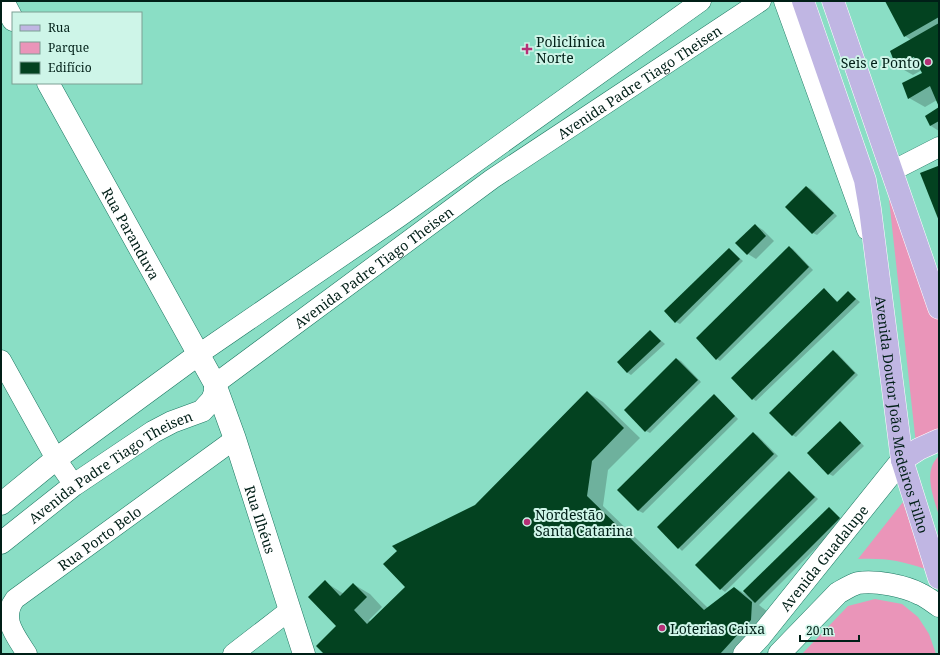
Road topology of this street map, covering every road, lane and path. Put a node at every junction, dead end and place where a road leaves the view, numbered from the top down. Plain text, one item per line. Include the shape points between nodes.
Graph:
1 (701, 1) edge
2 (761, 1) edge
3 (784, 1) edge
4 (803, 1) edge
5 (834, 1) edge
6 (49, 84) edge
7 (939, 146) edge
8 (892, 171) junction
9 (874, 248) junction
10 (939, 308) edge
11 (199, 354) junction
12 (1, 360) edge
13 (215, 384) junction
14 (235, 439) junction
15 (939, 440) edge
16 (56, 459) junction
17 (902, 460) junction
18 (74, 485) junction
19 (1, 504) edge
20 (1, 543) edge
21 (939, 578) edge
22 (939, 606) edge
23 (290, 610) junction
24 (763, 646) edge
25 (27, 654) edge
26 (233, 654) edge
27 (304, 654) edge
28 (744, 654) edge
29 (779, 654) edge

1 - 11 street, Avenida Padre Tiago Theisen via 399,217
2 - 13 street, Avenida Padre Tiago Theisen via 492,179
3 - 9 street, Avenida Doutor João Medeiros Filho
4 - 9 main road, Avenida Doutor João Medeiros Filho via 862,172
5 - 8 main road
6 - 11 main road, Rua Paranduva
7 - 8 street
8 - 10 main road
9 - 17 main road, Avenida Doutor João Medeiros Filho
11 - 13 main road, Rua Paranduva
11 - 16 main road, Avenida Padre Tiago Theisen
12 - 16 street
13 - 14 main road, Rua Ilhéus
13 - 18 main road, Avenida Padre Tiago Theisen via 212,400 202,411 153,432
14 - 23 main road, Rua Ilhéus
14 - 25 street, Rua Porto Belo via 15,599 8,610 7,621
15 - 17 main road
16 - 18 street
16 - 19 main road, Avenida Padre Tiago Theisen
17 - 21 main road, Avenida Doutor João Medeiros Filho
17 - 24 main road, Avenida Guadalupe
18 - 20 main road, Avenida Padre Tiago Theisen
22 - 29 main road, Avenida Guadalupe via 920,594 888,584 860,583 849,586 838,593
23 - 26 street
23 - 27 main road, Rua Ilhéus
24 - 28 main road, Avenida Guadalupe

